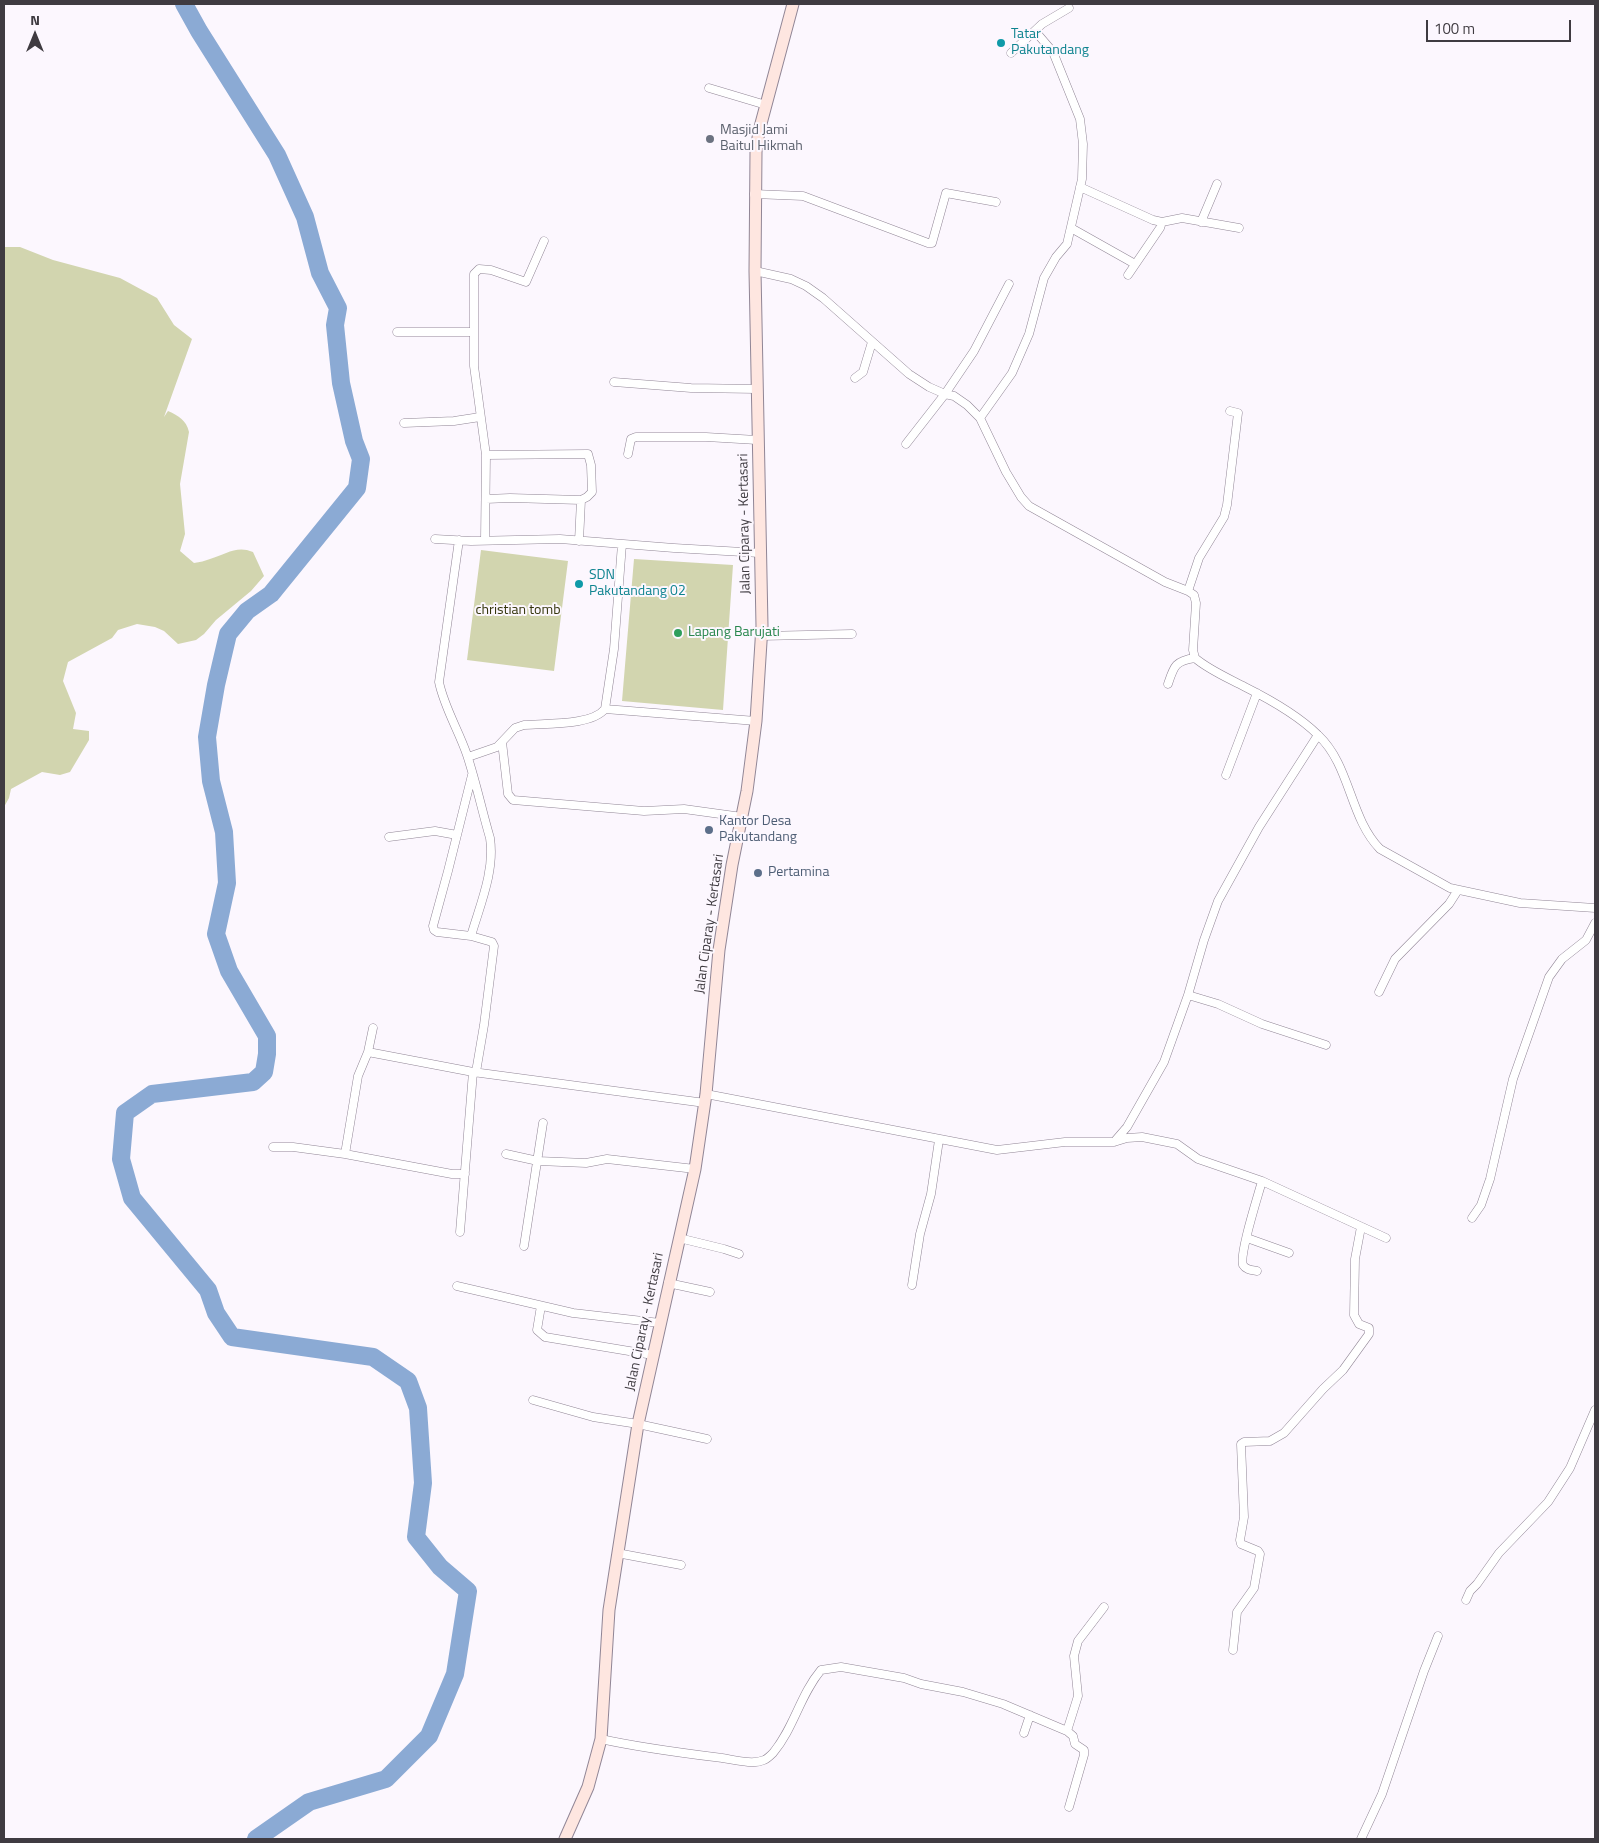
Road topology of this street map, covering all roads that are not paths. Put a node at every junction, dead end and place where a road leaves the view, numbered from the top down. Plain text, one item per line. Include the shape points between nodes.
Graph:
1 (793, 4) edge
2 (1069, 8) dead end
3 (1034, 31) junction
4 (1011, 53) dead end
5 (709, 88) dead end
6 (766, 106) junction
7 (1216, 184) dead end
8 (1080, 187) junction
9 (754, 194) junction
10 (996, 202) dead end
11 (1162, 222) junction
12 (1201, 222) junction
13 (1071, 228) junction
14 (1239, 228) dead end
15 (544, 241) dead end
16 (1135, 264) junction
17 (755, 271) junction
18 (1128, 275) dead end
19 (1009, 284) dead end
20 (397, 332) dead end
21 (473, 332) junction
22 (872, 342) junction
23 (855, 378) dead end
24 (614, 382) dead end
25 (756, 389) junction
26 (945, 394) junction
27 (1230, 411) dead end
28 (480, 417) junction
29 (980, 418) junction
30 (404, 424) dead end
31 (758, 440) junction
32 (906, 444) dead end
33 (628, 454) dead end
34 (486, 456) junction
35 (486, 498) junction
36 (581, 500) junction
37 (435, 539) dead end
38 (459, 540) junction
39 (485, 540) junction
40 (579, 541) junction
41 (622, 544) junction
42 (760, 553) junction
43 (1188, 591) junction
44 (852, 634) dead end
45 (761, 636) junction
46 (1195, 658) junction
47 (1168, 684) dead end
48 (1257, 693) junction
49 (605, 709) junction
50 (756, 721) junction
51 (1318, 735) junction
52 (502, 742) junction
53 (468, 757) junction
54 (472, 773) junction
55 (1226, 775) dead end
56 (742, 817) junction
57 (457, 835) junction
58 (389, 837) dead end
59 (1458, 890) junction
60 (1595, 908) edge
61 (1595, 923) edge
62 (471, 936) junction
63 (1379, 992) dead end
64 (1188, 996) junction
65 (373, 1028) dead end
66 (1326, 1045) dead end
67 (368, 1052) junction
68 (474, 1072) junction
69 (706, 1098) junction
70 (543, 1124) dead end
71 (940, 1140) junction
72 (1114, 1142) junction
73 (273, 1147) dead end
74 (345, 1154) junction
75 (506, 1154) dead end
76 (538, 1161) junction
77 (695, 1169) junction
78 (465, 1174) junction
79 (1262, 1182) junction
80 (1472, 1218) dead end
81 (1361, 1227) junction
82 (460, 1232) dead end
83 (679, 1238) junction
84 (1247, 1238) junction
85 (1386, 1238) dead end
86 (524, 1246) dead end
87 (1289, 1252) dead end
88 (738, 1254) dead end
89 (1257, 1271) dead end
90 (668, 1283) junction
91 (912, 1285) dead end
92 (458, 1286) dead end
93 (710, 1292) dead end
94 (541, 1306) junction
95 (660, 1324) junction
96 (653, 1355) junction
97 (533, 1400) dead end
98 (1595, 1410) edge
99 (638, 1424) junction
100 (707, 1439) dead end
101 (617, 1553) junction
102 (681, 1565) dead end
103 (1466, 1600) dead end
104 (1104, 1607) dead end
105 (1438, 1636) dead end
106 (1233, 1650) dead end
107 (1030, 1715) junction
108 (1067, 1731) junction
109 (1024, 1733) dead end
110 (601, 1739) junction
111 (1069, 1807) dead end
112 (565, 1839) edge
113 (1361, 1839) edge

1 - 6 main road, Jalan Ciparay - Kertasari
2 - 3 street
3 - 4 street
3 - 8 street via 1054,52 1080,119 1083,144
5 - 6 street
6 - 9 main road, Jalan Ciparay - Kertasari via 757,141
7 - 12 street
8 - 11 street
8 - 13 street
9 - 10 street via 803,196 928,243 932,243 946,193
9 - 17 main road, Jalan Ciparay - Kertasari
11 - 12 street via 1182,218
11 - 16 street
12 - 14 street
13 - 16 street
13 - 29 street via 1067,244 1044,278 1029,334 1012,372
15 - 21 street via 526,282 491,270 478,269 474,274
16 - 18 street
17 - 22 street via 806,286
17 - 25 main road, Jalan Ciparay - Kertasari
19 - 26 street via 974,352
20 - 21 street
21 - 28 street
22 - 23 street via 863,372
22 - 26 street via 909,374
24 - 25 street
25 - 31 main road, Jalan Ciparay - Kertasari
26 - 29 street via 954,396
26 - 32 street
27 - 43 street via 1238,413 1227,505 1224,517 1199,558
28 - 30 street
28 - 34 street
29 - 43 street via 1006,472 1029,506 1165,582
31 - 33 street via 636,437 631,439
31 - 42 main road, Jalan Ciparay - Kertasari
34 - 35 street
34 - 36 street via 588,454 592,492
35 - 36 street
35 - 39 street
36 - 40 street
37 - 38 street
38 - 39 street
38 - 53 street via 439,682
39 - 40 street
40 - 41 street
41 - 42 street
41 - 49 street via 614,649
42 - 45 main road, Jalan Ciparay - Kertasari
43 - 46 street via 1196,599
44 - 45 street
45 - 50 main road, Jalan Ciparay - Kertasari
46 - 47 street via 1178,663
46 - 48 street
48 - 51 street
48 - 55 street
49 - 50 street
49 - 52 street via 591,719 520,726
50 - 56 main road, Jalan Ciparay - Kertasari
51 - 59 street via 1343,771 1371,839 1380,848
51 - 64 street via 1259,828 1218,901
52 - 53 street via 497,747
52 - 56 street via 508,794 513,800 644,811 684,809
53 - 54 street
54 - 57 street
54 - 62 street via 492,850 488,878
56 - 69 main road, Jalan Ciparay - Kertasari via 719,950
57 - 58 street via 435,831
57 - 62 street via 433,926 437,932
59 - 60 street via 1520,903
59 - 63 street via 1449,904 1395,958
61 - 80 street via 1586,940 1562,960 1550,977 1512,1079 1490,1179 1481,1205
62 - 68 street via 492,942 494,951
64 - 66 street
64 - 72 street via 1164,1062 1127,1127
65 - 67 street
67 - 68 street
67 - 74 street via 358,1076
68 - 69 street
68 - 78 street
69 - 71 street
69 - 77 main road, Jalan Ciparay - Kertasari
70 - 76 street
71 - 72 street via 998,1150 1065,1142
71 - 91 street
72 - 79 street via 1142,1137 1177,1144 1198,1159
73 - 74 street
74 - 78 street
75 - 76 street
76 - 77 street via 586,1163 607,1160
76 - 86 street
77 - 83 main road, Jalan Ciparay - Kertasari
78 - 82 street
79 - 81 street
79 - 84 street
81 - 85 street
81 - 106 street via 1355,1260 1354,1315 1359,1324 1369,1328 1369,1334 1343,1370 1284,1433 1270,1441 1241,1444 1244,1517 1241,1544 1260,1554 1254,1588 1237,1612
83 - 88 street
83 - 90 main road, Jalan Ciparay - Kertasari
84 - 87 street
84 - 89 street via 1244,1265
90 - 93 street
90 - 95 main road, Jalan Ciparay - Kertasari
92 - 94 street
94 - 95 street via 581,1315
94 - 96 street via 537,1330 544,1337
95 - 96 main road, Jalan Ciparay - Kertasari
96 - 99 main road, Jalan Ciparay - Kertasari
97 - 99 street via 593,1417
98 - 103 street via 1570,1468 1548,1502 1499,1553
99 - 100 street
99 - 101 main road, Jalan Ciparay - Kertasari
101 - 102 street
101 - 110 main road, Jalan Ciparay - Kertasari via 609,1610
104 - 108 street via 1078,1641 1074,1656 1078,1696
105 - 113 street via 1382,1794
107 - 108 street
107 - 109 street
107 - 110 street via 963,1692 842,1667 821,1670 794,1721 766,1760 722,1758
108 - 111 street via 1075,1744 1084,1750
110 - 112 main road, Jalan Ciparay - Kertasari via 588,1787

